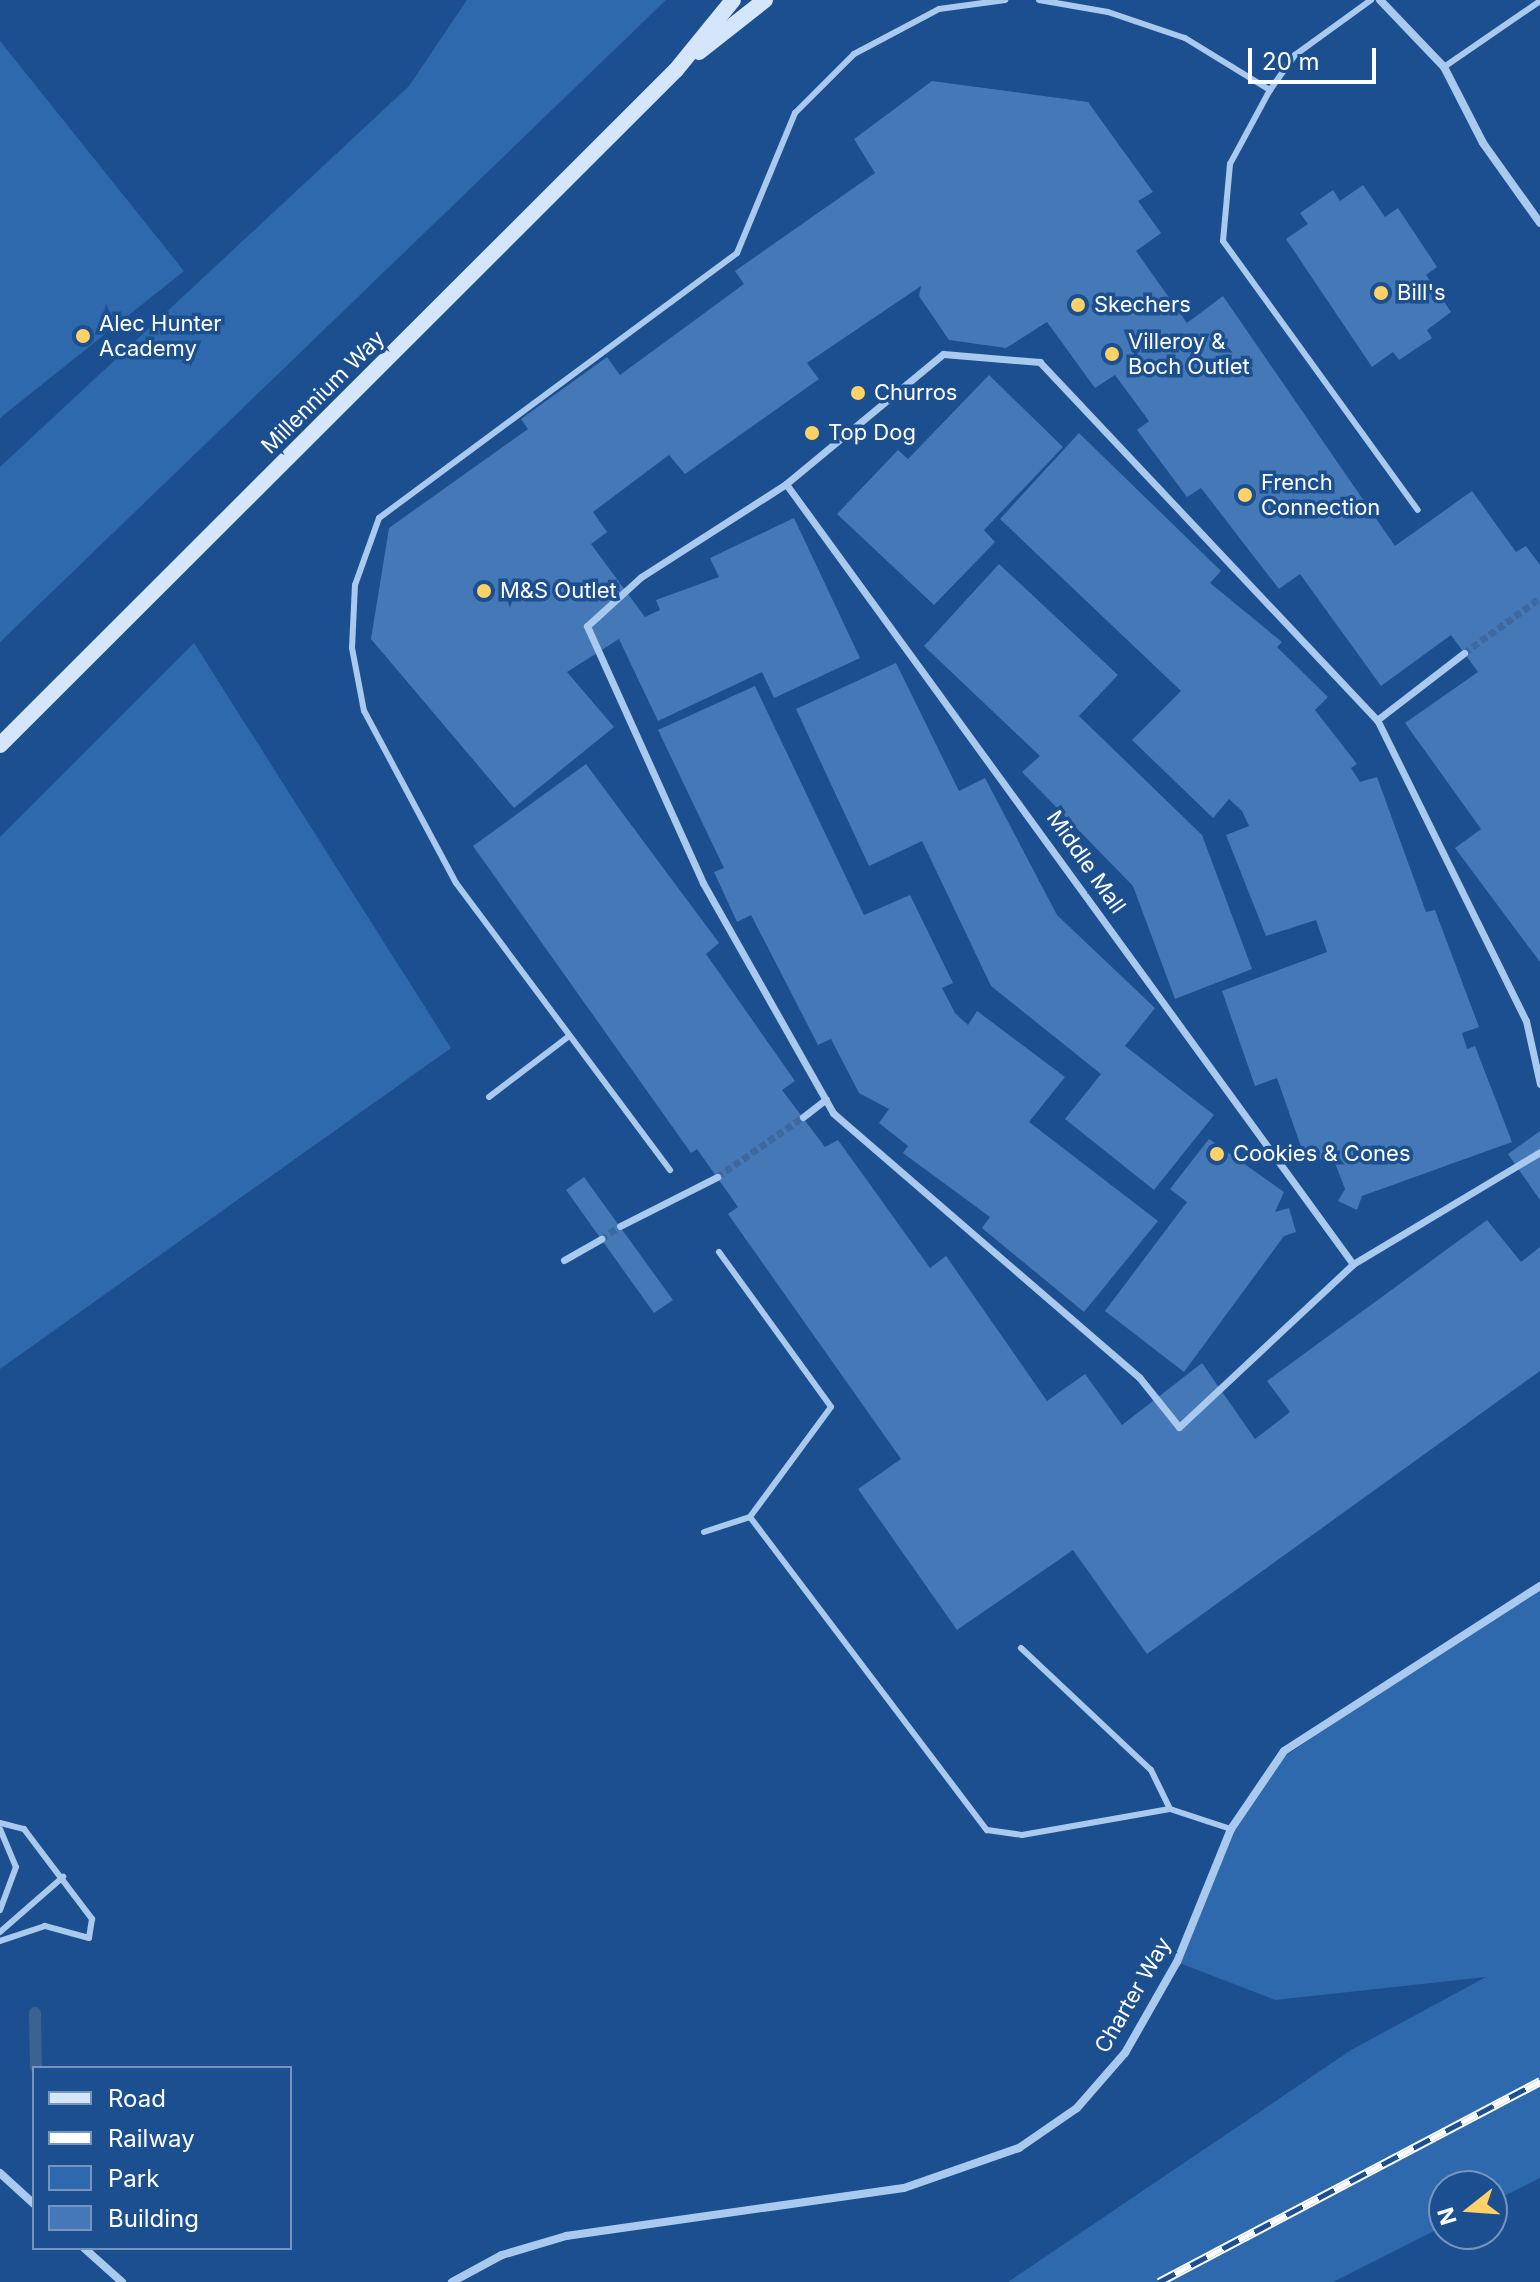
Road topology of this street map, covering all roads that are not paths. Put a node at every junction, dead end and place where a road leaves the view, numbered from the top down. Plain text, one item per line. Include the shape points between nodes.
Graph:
1 (733, 0) edge
2 (765, 0) edge
3 (1005, 0) edge
4 (1039, 0) edge
5 (1371, 0) edge
6 (1380, 0) edge
7 (1540, 1) edge
8 (1444, 67) junction
9 (676, 70) junction
10 (1270, 90) junction
11 (1540, 223) edge
12 (786, 484) junction
13 (1418, 510) dead end
14 (1464, 653) tunnel mouth
15 (1377, 720) junction
16 (0, 745) edge
17 (569, 1036) junction
18 (1540, 1084) edge
19 (489, 1097) dead end
20 (826, 1099) junction
21 (803, 1117) tunnel mouth
22 (1540, 1152) edge
23 (670, 1170) dead end
24 (717, 1177) tunnel mouth
25 (620, 1226) tunnel mouth
26 (601, 1239) tunnel mouth
27 (719, 1252) dead end
28 (564, 1260) dead end
29 (1353, 1264) junction
30 (750, 1517) junction
31 (704, 1532) dead end
32 (1540, 1586) edge
33 (1021, 1648) dead end
34 (1170, 1809) junction
35 (0, 1826) edge
36 (1231, 1829) junction
37 (63, 1877) junction
38 (0, 1910) edge
39 (0, 1932) edge
40 (0, 1941) edge
41 (0, 2173) edge
42 (32, 2202) edge
43 (86, 2250) edge
44 (122, 2282) edge
45 (452, 2282) edge

1 - 9 main road, Millennium Way
2 - 9 main road, Millennium Way
3 - 17 lane via 939,9 854,54 795,113 737,253 379,518 355,585 352,648 364,711 456,883
4 - 10 lane via 1108,12 1185,38
5 - 10 lane via 1295,55
6 - 8 street
7 - 8 lane
8 - 11 street via 1483,143
9 - 16 main road, Millennium Way
10 - 13 lane via 1230,164 1223,241
12 - 15 street via 943,354 1040,362
12 - 20 street via 641,577 587,626 703,883
12 - 29 street, Middle Mall
14 - 15 street
15 - 18 street via 1526,1021
17 - 19 lane
17 - 23 lane
20 - 21 street
20 - 29 street via 1139,1377 1179,1427
22 - 29 street
24 - 25 street
26 - 28 street
27 - 30 lane via 831,1407
30 - 31 lane
30 - 34 lane via 987,1830 1022,1835
32 - 36 street, Charter Way via 1284,1751
33 - 34 lane via 1151,1770
34 - 36 lane
35 - 37 lane via 24,1829
35 - 38 lane via 16,1867
36 - 45 street, Charter Way via 1177,1962 1125,2053 1077,2108 1019,2148 904,2188 566,2236 502,2255
37 - 39 lane
37 - 40 lane via 92,1919 89,1938 45,1926
41 - 42 street
43 - 44 street

